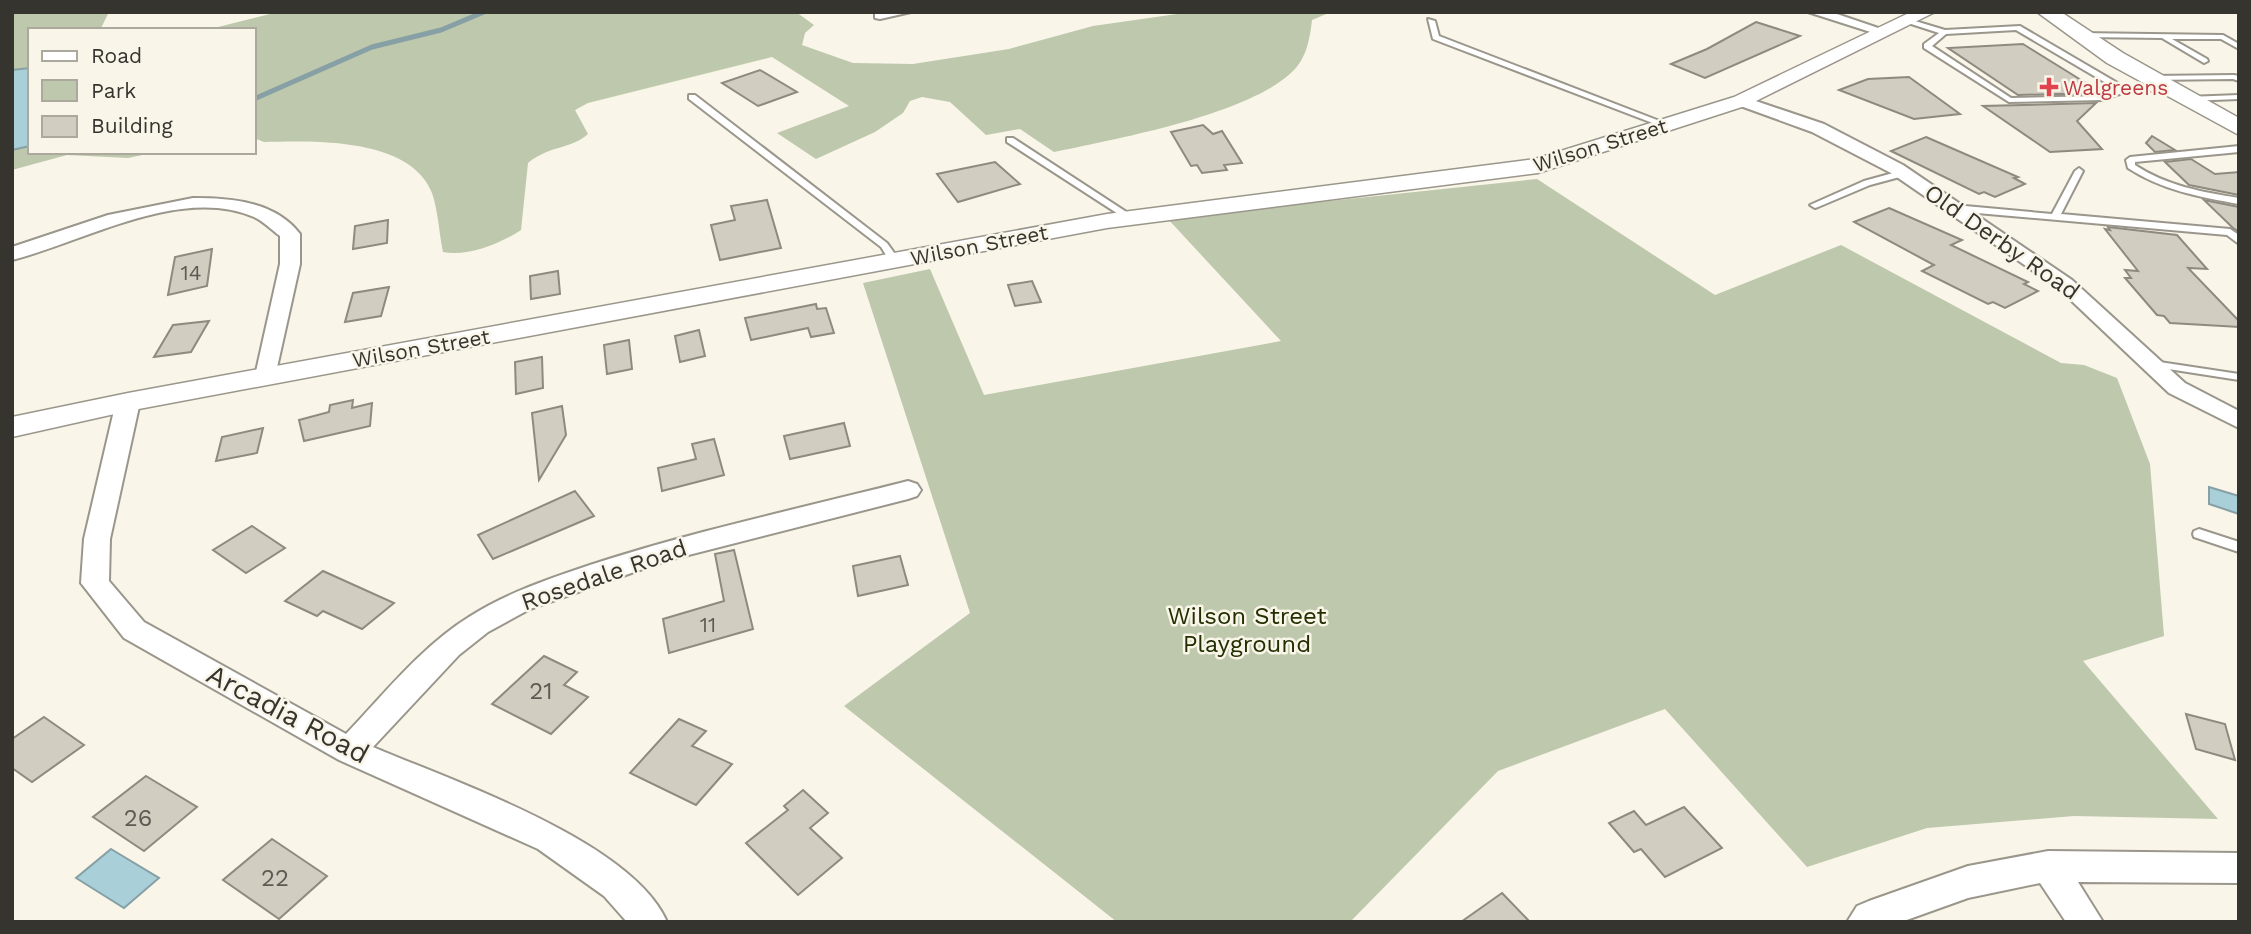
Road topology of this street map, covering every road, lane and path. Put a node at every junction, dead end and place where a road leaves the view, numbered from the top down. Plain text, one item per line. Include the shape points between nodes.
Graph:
1 (904, 12) edge
2 (1815, 12) edge
3 (2048, 12) edge
4 (880, 15) dead end
5 (1917, 16) edge
6 (1431, 22) dead end
7 (1883, 32) junction
8 (1944, 32) junction
9 (2078, 35) junction
10 (2162, 36) junction
11 (2239, 47) edge
12 (2204, 61) dead end
13 (2239, 79) edge
14 (2124, 90) junction
15 (2176, 92) junction
16 (2053, 94) dead end
17 (2066, 94) dead end
18 (2110, 94) junction
19 (692, 97) dead end
20 (2239, 97) edge
21 (2020, 100) junction
22 (1741, 101) junction
23 (2239, 104) edge
24 (1666, 125) junction
25 (2239, 128) edge
26 (1010, 140) dead end
27 (2239, 149) edge
28 (2079, 171) dead end
29 (1904, 173) junction
30 (2239, 201) edge
31 (1815, 205) dead end
32 (1953, 208) junction
33 (2055, 216) junction
34 (1129, 217) junction
35 (2239, 241) edge
36 (12, 254) edge
37 (895, 261) junction
38 (2152, 364) junction
39 (266, 376) junction
40 (2239, 377) edge
41 (128, 402) junction
42 (2239, 421) edge
43 (12, 427) edge
44 (908, 490) dead end
45 (2199, 534) dead end
46 (2239, 547) edge
47 (350, 751) junction
48 (2048, 866) junction
49 (2239, 868) edge
50 (650, 922) edge
51 (1864, 922) edge
52 (2086, 922) edge

1 - 4 street
2 - 7 street
3 - 9 main road
5 - 7 street, Wilson Street
5 - 8 lane
6 - 24 lane via 1436,37
7 - 22 street, Wilson Street
8 - 14 lane via 2017,28
8 - 21 lane via 1927,46 2009,100
9 - 10 lane
9 - 15 main road
10 - 11 lane via 2223,37
10 - 12 lane
13 - 15 lane
14 - 15 lane
14 - 18 lane
15 - 20 lane
15 - 23 lane
15 - 25 main road
16 - 21 lane
17 - 18 lane
18 - 21 lane via 2103,98
19 - 37 lane via 884,245
22 - 24 street, Wilson Street
22 - 29 street, Old Derby Road via 1818,128
24 - 34 street, Wilson Street via 1538,166
26 - 34 lane
27 - 30 lane via 2130,160 2143,175 2164,184
28 - 33 lane
29 - 31 lane
29 - 32 street, Old Derby Road
32 - 33 lane
32 - 38 street, Old Derby Road via 2065,284
33 - 35 lane via 2230,232
34 - 37 street, Wilson Street
36 - 39 street via 133,212 178,204 247,208 279,221 290,234 290,264
37 - 39 street, Wilson Street
38 - 40 lane
38 - 42 street, Old Derby Road via 2177,388
39 - 41 street, Wilson Street
41 - 43 street, Wilson Street
41 - 47 street, Arcadia Road via 97,539 95,583 134,629
44 - 47 street, Rosedale Road via 609,568 515,604 466,633
45 - 46 lane
47 - 50 street, Arcadia Road via 550,839 616,885
48 - 49 street
48 - 51 street via 1968,883
48 - 52 street

